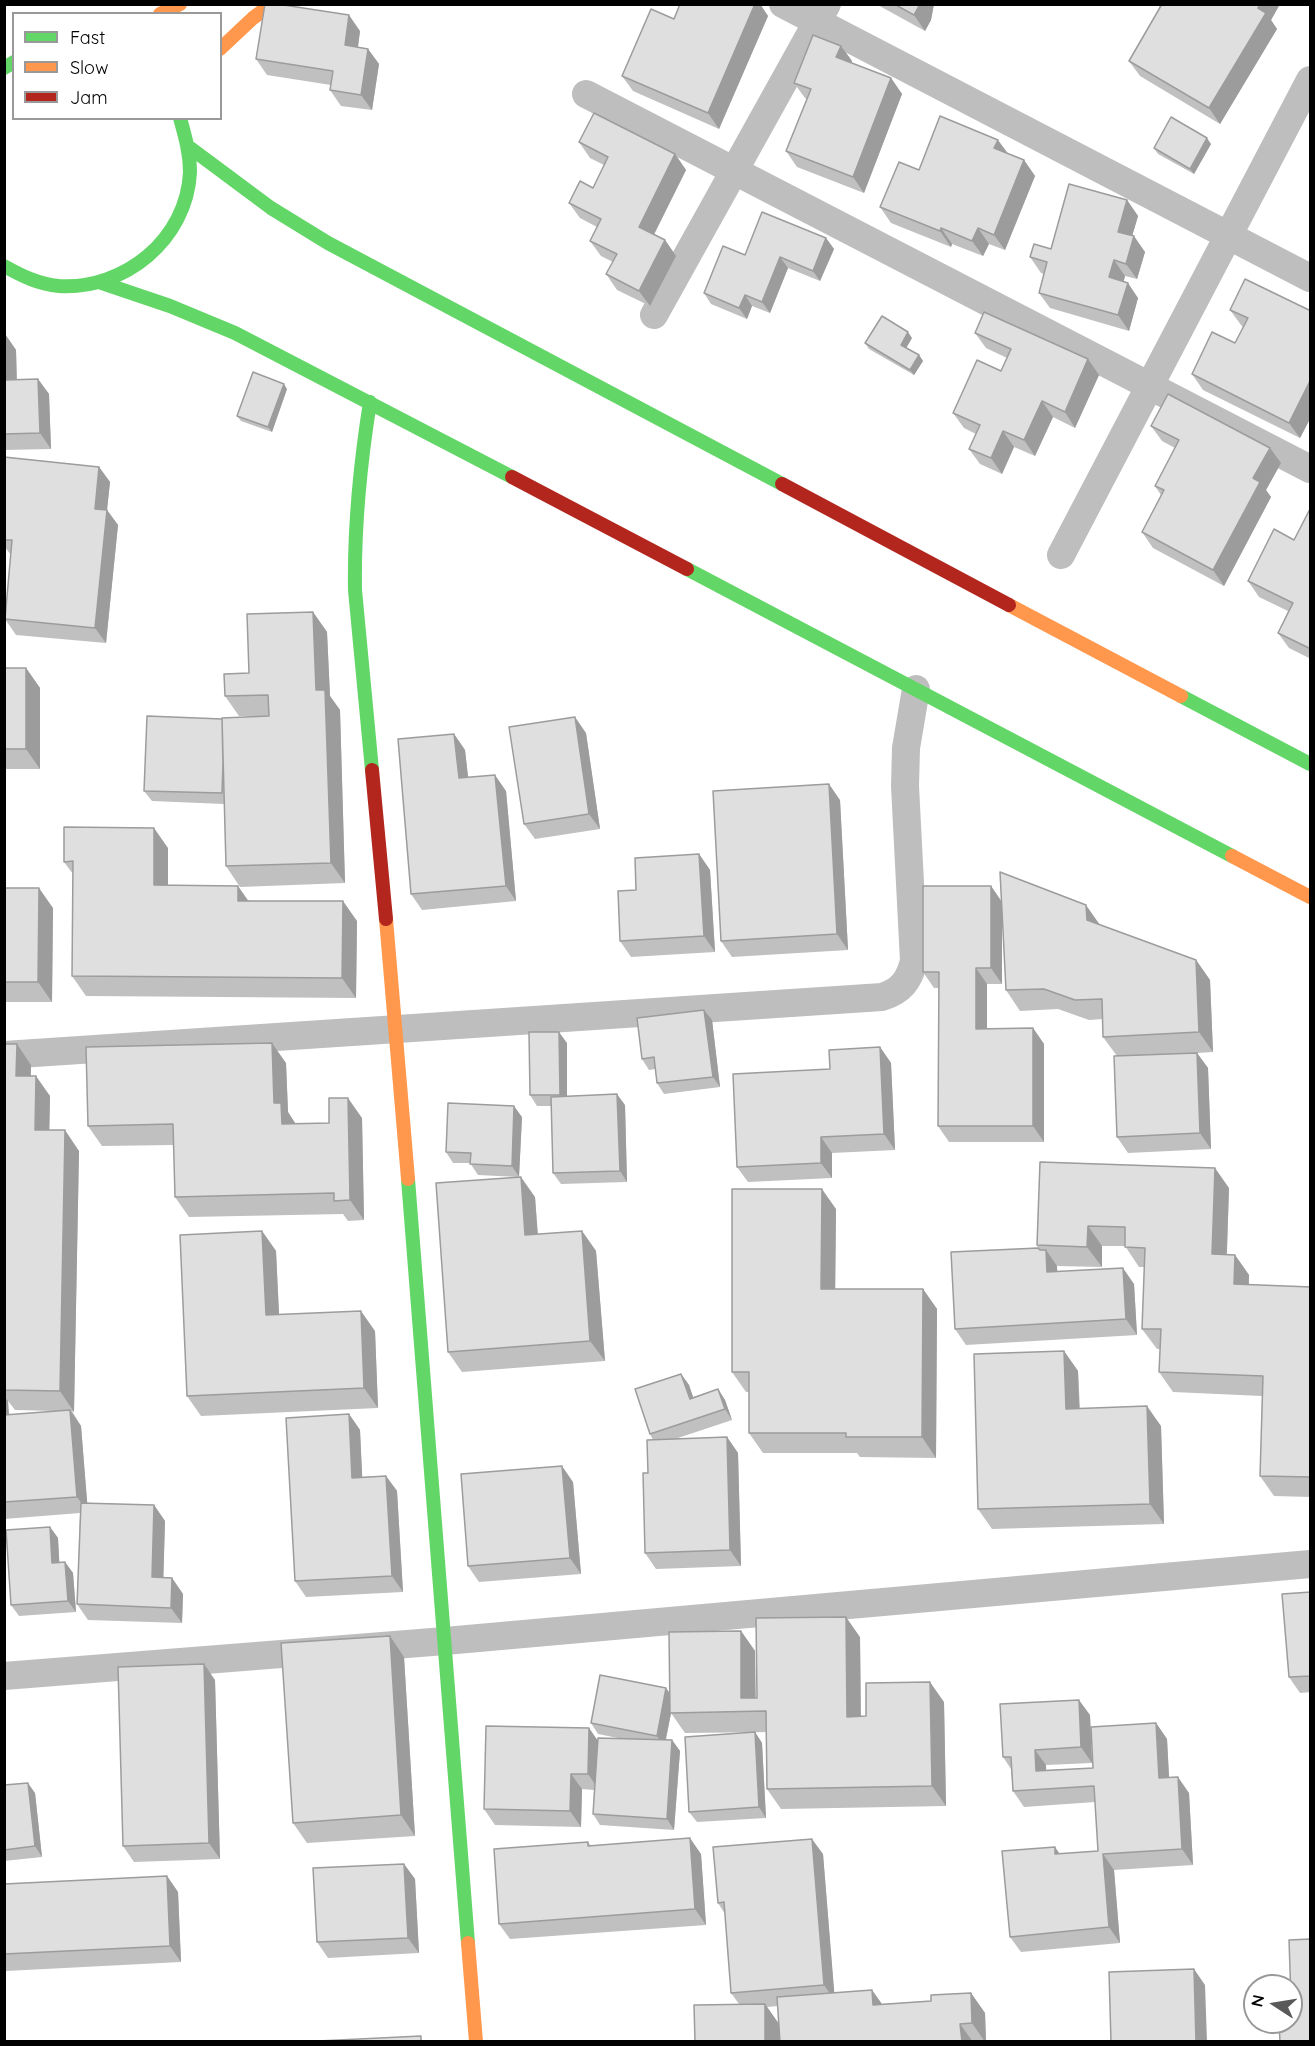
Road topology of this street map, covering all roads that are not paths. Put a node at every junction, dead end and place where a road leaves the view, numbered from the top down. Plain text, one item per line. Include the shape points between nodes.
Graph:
1 (180, 4) edge
2 (272, 4) edge
3 (783, 4) edge
4 (164, 12) edge
5 (822, 13) edge
6 (233, 18) dead end
7 (233, 36) junction
8 (222, 47) edge
9 (1311, 80) edge
10 (586, 94) dead end
11 (181, 120) edge
12 (189, 147) junction
13 (735, 171) junction
14 (1228, 236) junction
15 (4, 266) edge
16 (1311, 278) edge
17 (32, 280) junction
18 (4, 281) edge
19 (102, 283) junction
20 (654, 315) dead end
21 (1150, 386) junction
22 (370, 402) junction
23 (1308, 462) edge
24 (1061, 555) dead end
25 (916, 689) junction
26 (1311, 764) edge
27 (1311, 897) edge
28 (396, 1029) junction
29 (4, 1055) edge
30 (1311, 1564) edge
31 (445, 1641) junction
32 (4, 1676) edge
33 (476, 2042) edge

1 - 4 main road
2 - 7 main road
3 - 5 street
5 - 13 street
5 - 14 street
6 - 7 main road
7 - 8 main road
9 - 14 street
10 - 13 street
11 - 12 main road
12 - 19 main road via 189,182 180,216 162,245 134,268
12 - 26 main road via 271,208 328,243
13 - 20 street
13 - 21 street
14 - 16 street
14 - 21 street
15 - 17 main road
17 - 18 main road
17 - 19 main road via 67,287
19 - 22 main road via 235,333
21 - 23 street
21 - 24 street
22 - 25 main road
22 - 28 main road via 353,545
25 - 27 main road
25 - 28 street via 906,748 905,786 914,961 904,985 894,993 882,997
28 - 29 street
28 - 31 main road
30 - 31 street
31 - 32 street
31 - 33 main road

